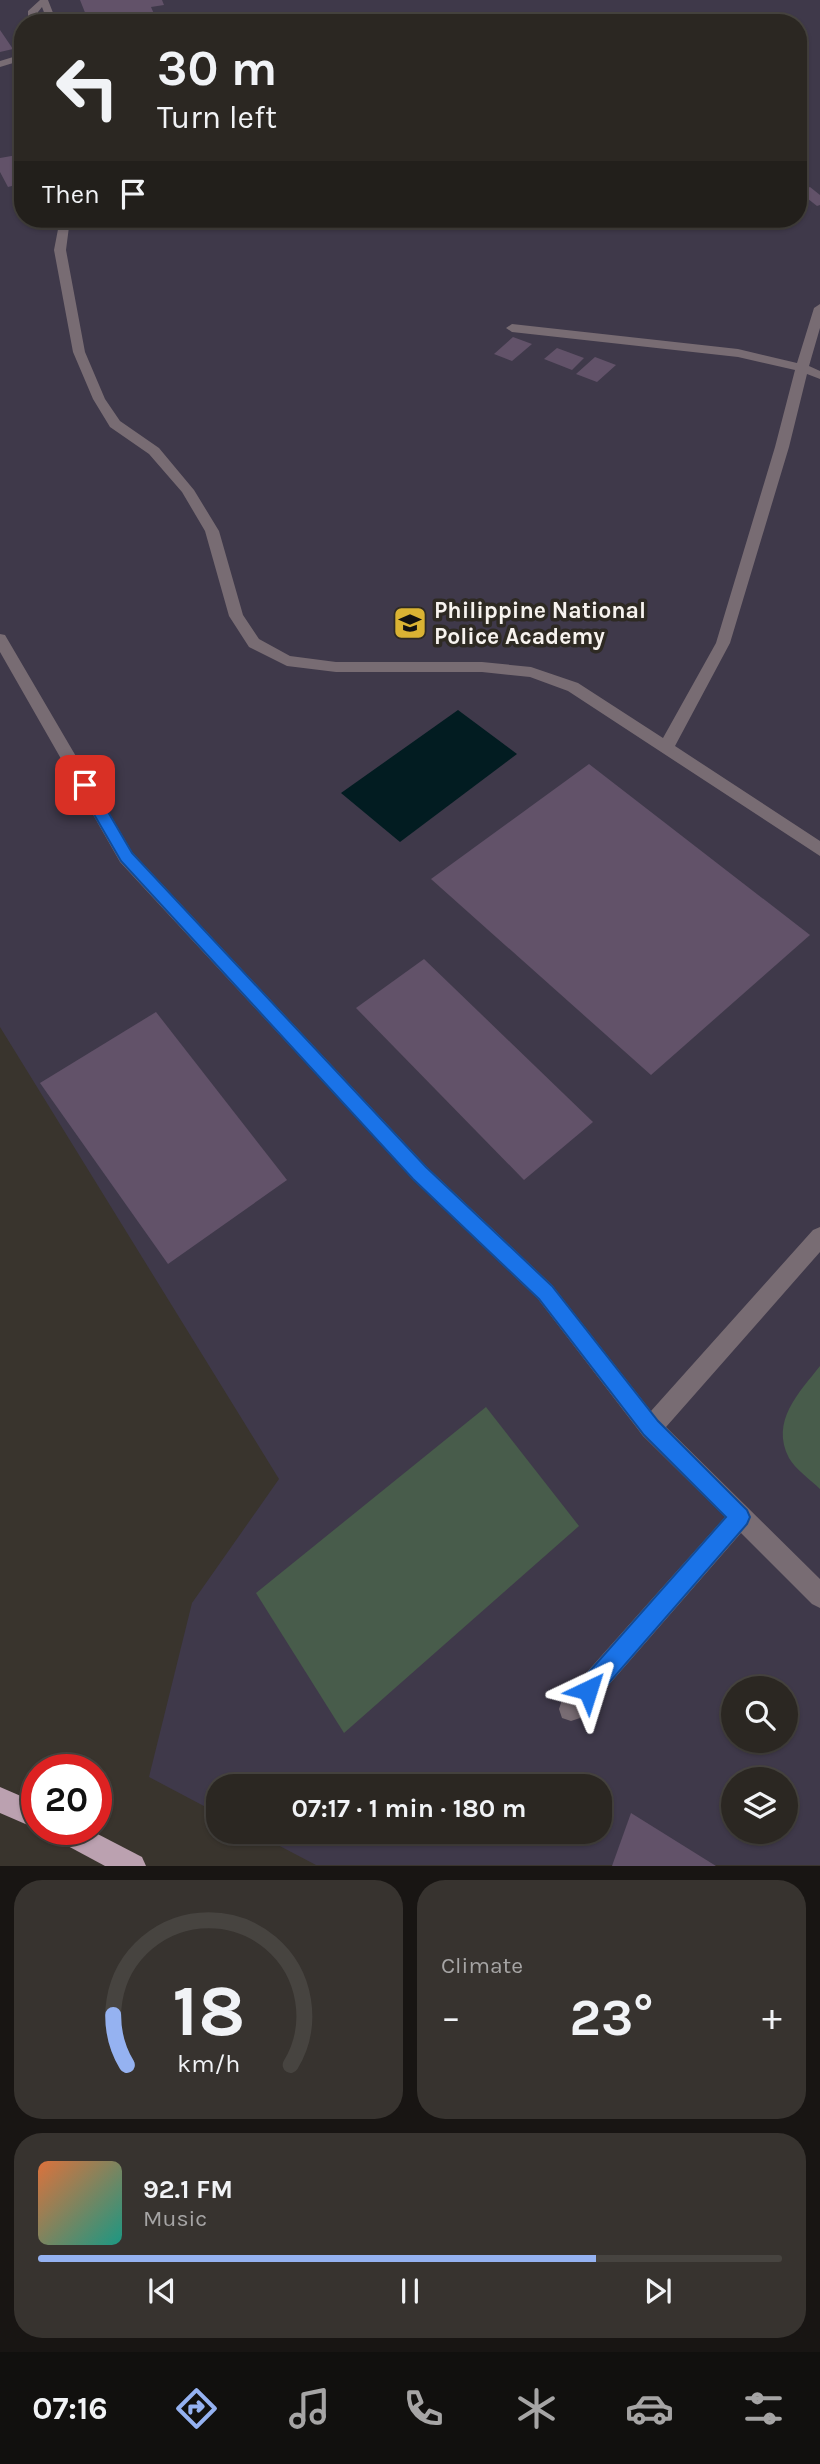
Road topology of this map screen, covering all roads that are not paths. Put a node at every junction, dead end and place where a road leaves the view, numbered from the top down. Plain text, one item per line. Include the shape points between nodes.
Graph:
1 (44, 0) edge
2 (33, 14) edge
3 (64, 228) edge
4 (820, 307) edge
5 (512, 328) dead end
6 (802, 368) junction
7 (820, 375) edge
8 (0, 639) edge
9 (666, 748) junction
10 (820, 849) edge
11 (820, 1237) edge
12 (651, 1428) junction
13 (740, 1517) junction
14 (820, 1596) edge
15 (571, 1709) dead end
16 (0, 1800) edge
17 (21, 1809) edge
18 (93, 1845) edge
19 (133, 1866) edge

1 - 2 lane
3 - 9 lane via 60,250 79,352 99,399 115,424 154,451 187,490 212,530 236,616 254,643 286,661 336,667 482,667 531,673 573,687
4 - 6 lane
5 - 6 lane via 738,353
6 - 7 lane
6 - 9 lane via 723,643
8 - 12 lane via 126,857 420,1173 545,1292
9 - 10 lane
11 - 12 lane
12 - 13 lane
13 - 14 lane
13 - 15 lane
16 - 17 main road
18 - 19 main road

